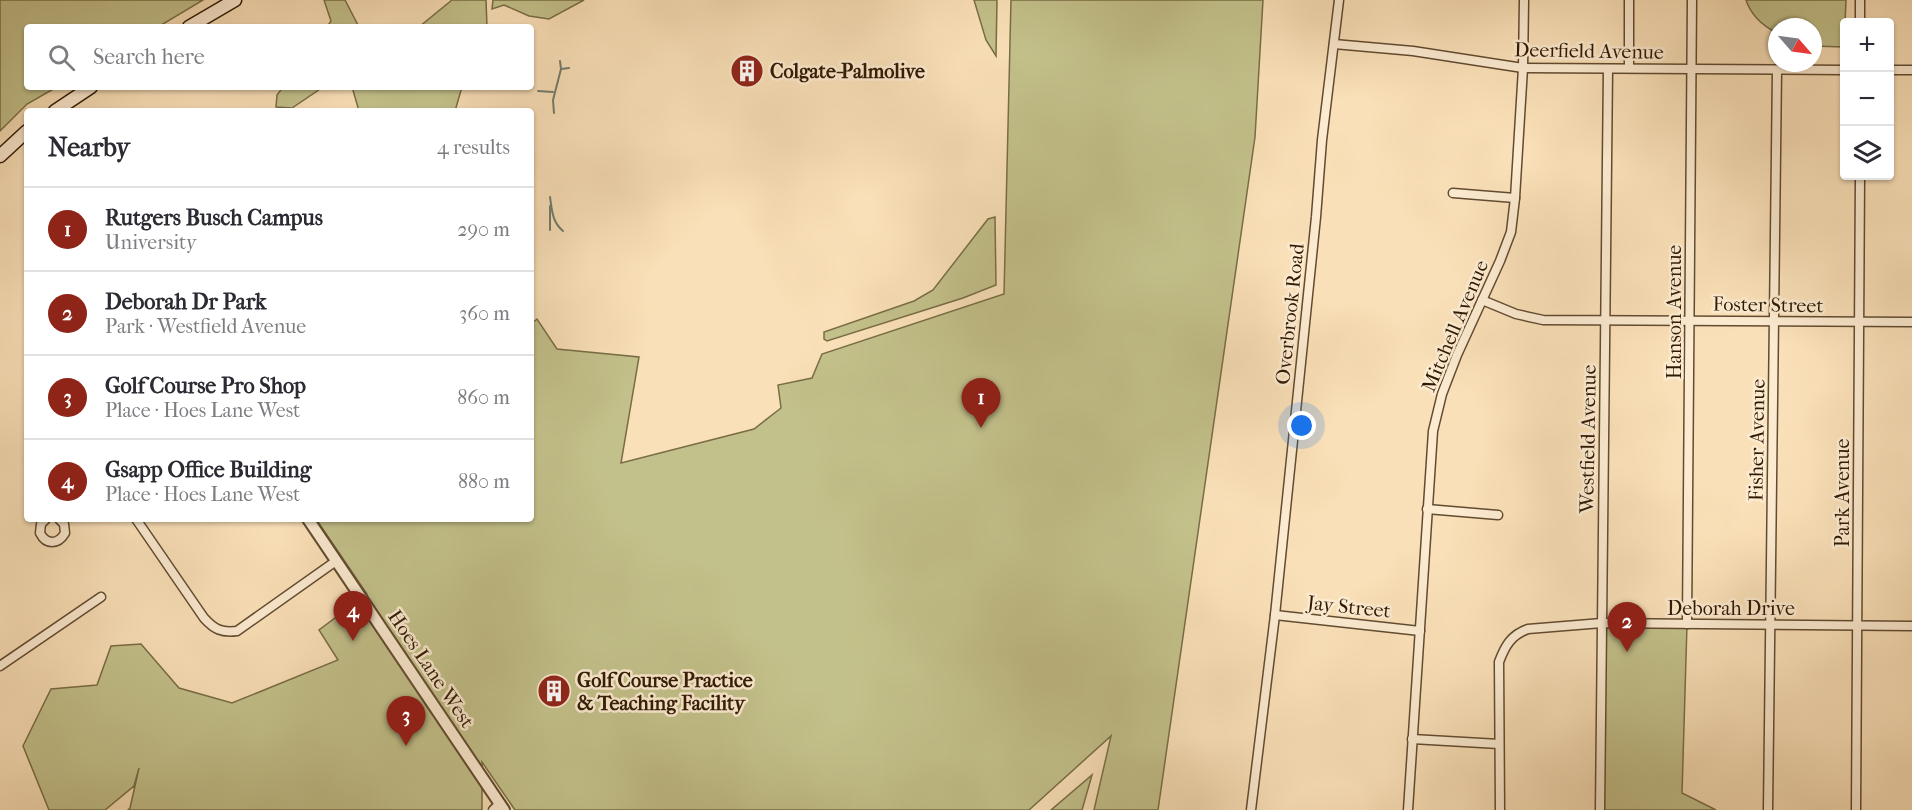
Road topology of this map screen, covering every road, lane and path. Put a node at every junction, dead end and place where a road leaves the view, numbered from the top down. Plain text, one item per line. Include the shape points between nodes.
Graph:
1 (235, 0) edge
2 (1339, 0) edge
3 (1524, 0) edge
4 (1629, 0) edge
5 (1692, 0) edge
6 (1860, 0) edge
7 (1860, 18) edge
8 (194, 24) edge
9 (1334, 44) junction
10 (1523, 68) junction
11 (1629, 68) junction
12 (1608, 69) junction
13 (1691, 69) junction
14 (1768, 70) edge
15 (1822, 70) edge
16 (1840, 70) edge
17 (1894, 70) edge
18 (1912, 70) edge
19 (1777, 72) edge
20 (86, 90) edge
21 (60, 108) edge
22 (24, 134) edge
23 (0, 156) edge
24 (1860, 180) edge
25 (1454, 193) dead end
26 (1515, 198) junction
27 (1482, 300) junction
28 (1606, 320) junction
29 (1691, 321) junction
30 (1775, 322) junction
31 (1912, 322) edge
32 (1859, 323) junction
33 (1427, 509) junction
34 (1498, 515) dead end
35 (43, 522) edge
36 (63, 522) edge
37 (138, 522) edge
38 (310, 522) edge
39 (336, 561) junction
40 (101, 597) dead end
41 (1275, 615) junction
42 (1602, 623) junction
43 (1687, 624) junction
44 (1771, 625) junction
45 (1857, 625) junction
46 (1912, 626) edge
47 (1420, 631) junction
48 (0, 666) edge
49 (1412, 739) junction
50 (1499, 744) junction
51 (499, 808) edge
52 (1251, 810) edge
53 (1408, 810) edge
54 (1500, 810) edge
55 (1600, 810) edge
56 (1768, 810) edge
57 (1856, 810) edge

1 - 8 main road
2 - 9 street, Overbrook Road
3 - 10 street, Mitchell Avenue
4 - 11 street
5 - 13 street, Hanson Avenue
6 - 7 street
9 - 10 street, Deerfield Avenue via 1413,51
9 - 41 street, Overbrook Road
10 - 12 street, Deerfield Avenue
10 - 26 street, Mitchell Avenue
11 - 12 street, Deerfield Avenue
11 - 13 street, Deerfield Avenue
12 - 28 street, Westfield Avenue
13 - 14 street, Deerfield Avenue
13 - 29 street, Hanson Avenue
15 - 16 street, Deerfield Avenue
17 - 18 street
19 - 30 street, Fisher Avenue
20 - 21 main road
22 - 23 main road
24 - 32 street, Park Avenue
25 - 26 street
26 - 27 street, Mitchell Avenue via 1510,232
27 - 28 street, Foster Street via 1543,320
27 - 33 street, Mitchell Avenue via 1442,394 1433,431
28 - 29 street, Foster Street
28 - 42 street, Westfield Avenue
29 - 30 street, Foster Street
29 - 43 street, Hanson Avenue
30 - 32 street, Foster Street
30 - 44 street, Fisher Avenue
31 - 32 street, Foster Street
32 - 45 street, Park Avenue
33 - 34 street
33 - 47 street, Mitchell Avenue
35 - 36 street via 40,533 51,543 59,541 65,533
37 - 39 street via 204,618 213,628 226,632 237,631
38 - 39 street, Hoes Lane West
39 - 51 street, Hoes Lane West
40 - 48 street
41 - 47 street, Jay Street
41 - 52 street, Overbrook Road
42 - 43 street, Deborah Drive
42 - 50 street, Deborah Drive via 1528,629 1510,640 1499,662
42 - 55 street, Westfield Avenue
43 - 44 street, Deborah Drive
44 - 45 street, Deborah Drive
44 - 56 street, Fisher Avenue
45 - 46 street, Deborah Drive
45 - 57 street, Park Avenue
47 - 49 street, Mitchell Avenue
49 - 50 street
49 - 53 street, Mitchell Avenue
50 - 54 street, Deborah Drive

